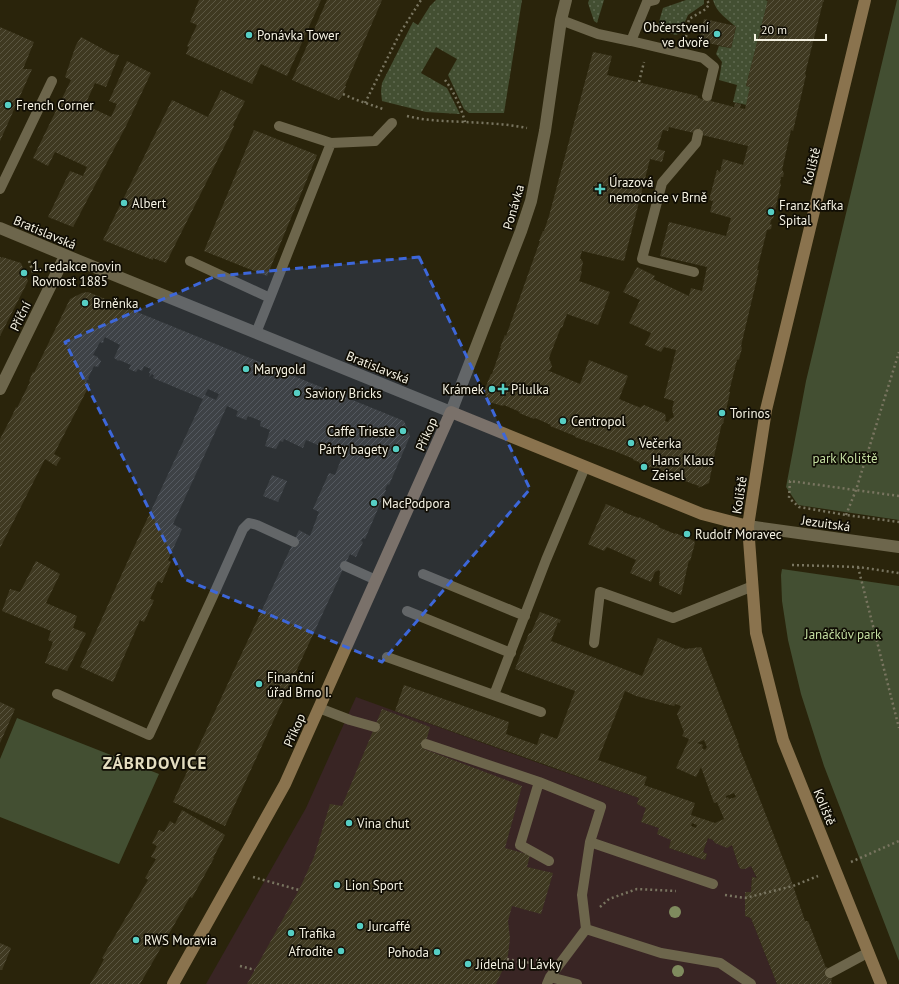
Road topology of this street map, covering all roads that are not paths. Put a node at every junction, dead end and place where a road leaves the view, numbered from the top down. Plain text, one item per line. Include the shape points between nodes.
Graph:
1 (566, 0) edge
2 (655, 0) edge
3 (865, 0) edge
4 (561, 20) junction
5 (631, 41) junction
6 (52, 81) dead end
7 (707, 96) dead end
8 (392, 123) road end
9 (278, 126) dead end
10 (698, 134) dead end
11 (332, 143) junction
12 (0, 189) edge
13 (0, 228) edge
14 (65, 256) junction
15 (190, 261) dead end
16 (694, 272) dead end
17 (270, 298) junction
18 (256, 333) junction
19 (0, 389) edge
20 (451, 412) junction
21 (584, 467) junction
22 (748, 526) junction
23 (294, 542) dead end
24 (899, 547) edge
25 (345, 566) dead end
26 (423, 574) dead end
27 (376, 580) junction
28 (753, 586) junction
29 (407, 611) dead end
30 (525, 616) junction
31 (594, 643) dead end
32 (511, 653) junction
33 (387, 657) dead end
34 (57, 694) dead end
35 (494, 696) junction
36 (319, 708) junction
37 (540, 712) dead end
38 (375, 727) dead end
39 (426, 744) dead end
40 (539, 782) junction
41 (590, 842) junction
42 (548, 861) dead end
43 (713, 884) dead end
44 (586, 929) junction
45 (869, 952) junction
46 (830, 973) dead end
47 (548, 981) edge
48 (173, 984) edge
49 (577, 984) edge
50 (751, 984) edge
51 (881, 984) edge

1 - 4 street, Ponávka
2 - 5 lane via 648,2
3 - 22 main road, Koliště via 766,410
4 - 5 lane via 598,34
4 - 20 street, Ponávka via 530,201 521,231
5 - 7 lane via 703,58 714,67
6 - 12 lane
8 - 11 lane via 375,141
9 - 11 lane
10 - 16 lane via 696,143 662,183 642,259
11 - 17 lane
13 - 14 street, Bratislavská
14 - 18 street, Bratislavská
14 - 19 street, Příční
15 - 17 lane
17 - 18 lane
18 - 20 street, Bratislavská
20 - 21 main road, Bratislavská
20 - 27 main road, Příkop
21 - 22 main road, Bratislavská via 702,514
21 - 30 lane
22 - 24 street, Jezuitská
22 - 28 main road, Koliště
23 - 34 lane via 253,524 249,523 243,529 149,735
25 - 27 lane
26 - 30 lane
27 - 36 main road, Příkop
28 - 31 lane via 673,618 600,592
28 - 45 main road, Koliště via 756,633 783,740
29 - 32 lane
30 - 32 lane
32 - 35 lane
33 - 35 lane
35 - 37 lane
36 - 38 lane
36 - 48 main road, Příkop via 285,784
39 - 40 lane
40 - 41 lane via 601,807
40 - 42 lane via 520,845
41 - 43 lane
41 - 44 lane via 582,895
44 - 47 lane
44 - 50 lane via 661,953 720,963
45 - 46 lane
45 - 51 main road, Koliště
47 - 49 lane

